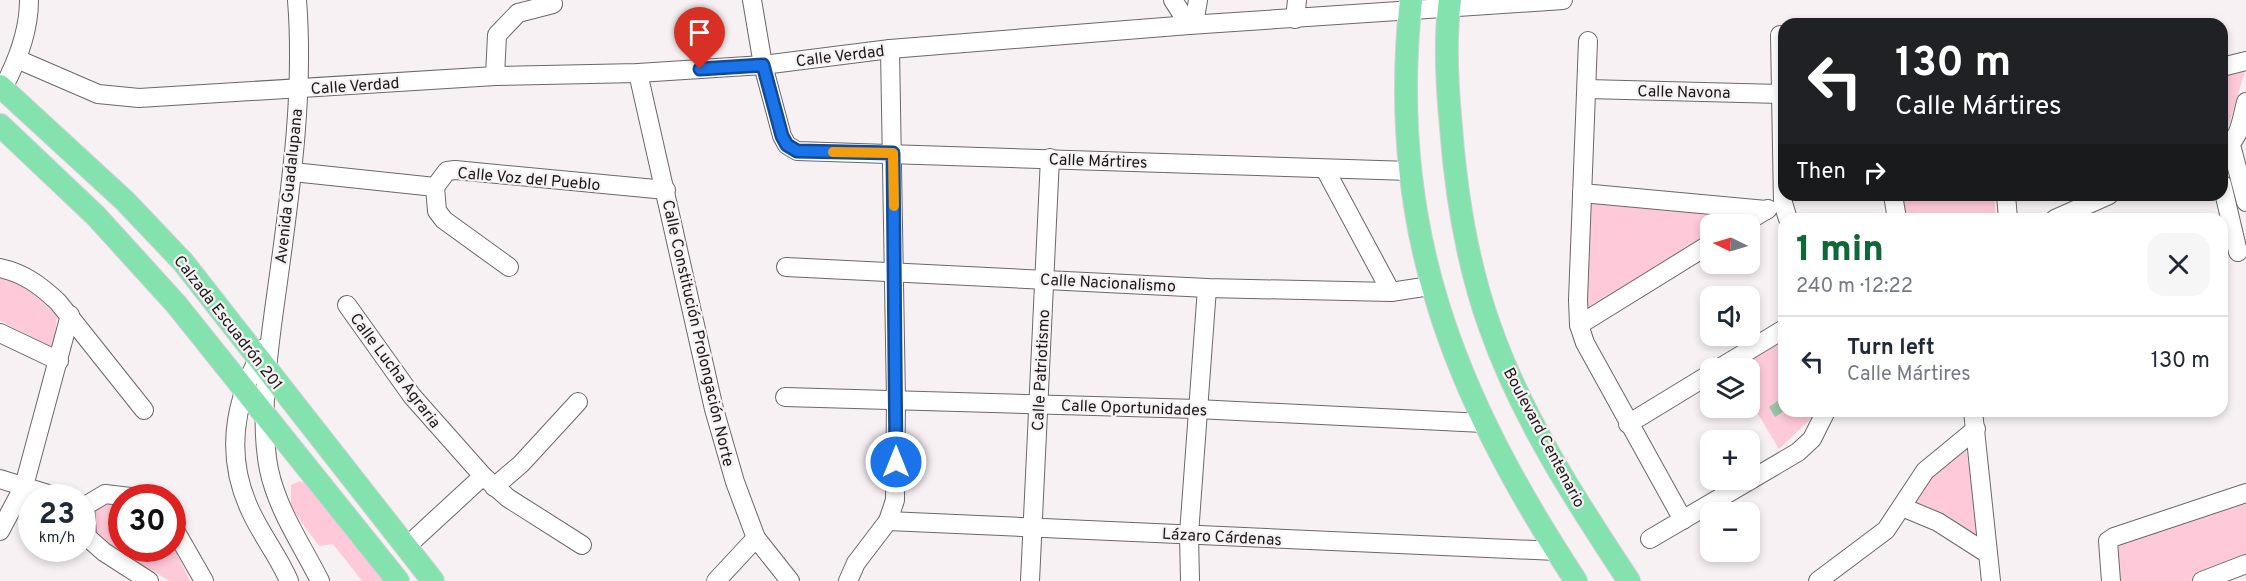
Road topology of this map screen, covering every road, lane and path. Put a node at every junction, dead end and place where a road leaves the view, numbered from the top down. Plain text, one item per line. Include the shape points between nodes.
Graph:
1 (297, 0) edge
2 (752, 0) edge
3 (1173, 0) edge
4 (1198, 0) edge
5 (1297, 0) edge
6 (1563, 0) edge
7 (34, 1) edge
8 (1450, 3) edge
9 (553, 4) dead end
10 (1411, 5) edge
11 (1295, 19) junction
12 (1192, 25) junction
13 (1588, 41) dead end
14 (890, 49) junction
15 (17, 59) junction
16 (2246, 61) edge
17 (763, 65) junction
18 (2228, 66) edge
19 (638, 73) junction
20 (495, 76) junction
21 (1, 87) edge
22 (298, 88) junction
23 (1587, 89) junction
24 (1778, 94) edge
25 (2246, 102) edge
26 (0, 125) edge
27 (2228, 145) edge
28 (2228, 152) edge
29 (893, 153) junction
30 (1050, 158) junction
31 (1326, 171) junction
32 (1410, 171) junction
33 (293, 172) junction
34 (435, 188) junction
35 (666, 190) junction
36 (1582, 193) junction
37 (2096, 201) edge
38 (2227, 201) edge
39 (2246, 202) edge
40 (1766, 210) junction
41 (1785, 211) edge
42 (2068, 213) edge
43 (1759, 214) edge
44 (2233, 224) edge
45 (1700, 250) edge
46 (2235, 253) edge
47 (509, 267) dead end
48 (786, 267) dead end
49 (0, 268) edge
50 (894, 271) junction
51 (1044, 279) junction
52 (1430, 286) junction
53 (1207, 288) junction
54 (1391, 292) junction
55 (348, 305) dead end
56 (70, 315) junction
57 (1579, 325) junction
58 (0, 333) edge
59 (1778, 333) edge
60 (1736, 358) edge
61 (59, 361) junction
62 (263, 364) junction
63 (1700, 380) edge
64 (243, 387) junction
65 (785, 397) dead end
66 (896, 400) junction
67 (578, 402) dead end
68 (1038, 404) junction
69 (1197, 409) junction
70 (144, 410) dead end
71 (266, 416) junction
72 (1823, 417) edge
73 (1974, 417) edge
74 (1483, 423) junction
75 (1628, 424) junction
76 (1976, 429) junction
77 (269, 469) junction
78 (238, 472) junction
79 (0, 480) edge
80 (488, 482) junction
81 (18, 484) edge
82 (25, 484) edge
83 (2246, 493) edge
84 (18, 497) edge
85 (1902, 507) junction
86 (1683, 520) junction
87 (888, 521) junction
88 (1032, 527) junction
89 (0, 531) edge
90 (1189, 534) junction
91 (756, 538) junction
92 (1650, 539) dead end
93 (401, 541) junction
94 (96, 545) edge
95 (582, 545) dead end
96 (374, 549) junction
97 (186, 550) edge
98 (1556, 551) junction
99 (1988, 554) junction
100 (2246, 564) edge
101 (149, 581) edge
102 (204, 581) edge
103 (289, 581) edge
104 (320, 581) edge
105 (398, 581) edge
106 (433, 581) edge
107 (716, 581) edge
108 (790, 581) edge
109 (848, 581) edge
110 (1030, 581) edge
111 (1190, 581) edge
112 (1576, 581) edge
113 (1629, 581) edge
114 (1818, 581) edge
115 (1991, 581) edge
116 (2110, 581) edge
117 (2202, 581) edge

1 - 22 street, Avenida Guadalupana
2 - 17 street
3 - 12 street
4 - 12 street
5 - 11 street
6 - 8 street, Calle Verdad
7 - 15 street
8 - 10 street, Calle Verdad
8 - 113 main road, Boulevard Centenario via 1448,89 1454,167 1470,257 1490,327 1549,453
9 - 20 street via 518,14 497,35
10 - 11 street, Calle Verdad
10 - 32 main road via 1406,90
11 - 12 street, Calle Verdad
12 - 14 street, Calle Verdad
13 - 23 street
14 - 17 street, Calle Verdad
14 - 29 street
15 - 21 street
15 - 22 street, Calle Verdad via 98,94 117,98
16 - 18 street
17 - 19 street, Calle Verdad
17 - 29 street, Calle Mártires via 787,145 797,151
19 - 20 street, Calle Verdad
19 - 35 street, Calle Constitución Prolongación Norte
20 - 22 street, Calle Verdad
21 - 62 main road, Calzada Escuadrón 201 via 142,218 183,262
22 - 33 street, Avenida Guadalupana
23 - 24 street, Calle Navona
23 - 36 street
25 - 27 street via 2239,131
26 - 64 main road, Calzada Escuadrón 201 via 50,169 140,263
28 - 39 street
29 - 30 street, Calle Mártires
29 - 50 street
30 - 31 street, Calle Mártires
30 - 51 street, Calle Patriotismo
31 - 32 street, Calle Mártires
31 - 54 street
32 - 52 main road
33 - 34 street, Calle Voz del Pueblo
33 - 62 street, Avenida Guadalupana via 271,336
34 - 35 street, Calle Voz del Pueblo via 447,171 455,170
34 - 47 street via 437,211 444,220
35 - 91 street, Calle Constitución Prolongación Norte via 714,409
36 - 40 street
36 - 57 street
37 - 42 street
38 - 44 street
40 - 41 street
40 - 43 street
44 - 46 street
45 - 57 street
48 - 50 street, Calle Nacionalismo
49 - 56 street via 42,287
50 - 51 street, Calle Nacionalismo
50 - 66 street
51 - 53 street, Calle Nacionalismo
51 - 68 street, Calle Patriotismo
52 - 54 street, Calle Nacionalismo
52 - 74 main road
53 - 54 street, Calle Nacionalismo
53 - 69 street
55 - 80 street, Calle Lucha Agraria via 412,396
56 - 61 street
56 - 70 street
57 - 75 street
58 - 61 street
59 - 60 street
61 - 82 street
62 - 64 street
62 - 71 street
62 - 93 main road, Calzada Escuadrón 201
63 - 75 street
64 - 71 main road, Calzada Escuadrón 201
64 - 78 street via 236,418
65 - 66 street, Calle Oportunidades
66 - 68 street, Calle Oportunidades
66 - 87 street via 895,500
67 - 80 street via 521,464
68 - 69 street, Calle Oportunidades
68 - 88 street, Calle Patriotismo
69 - 74 street, Calle Oportunidades
69 - 90 street
71 - 77 street
71 - 96 main road, Calzada Escuadrón 201
72 - 86 street via 1812,439 1798,452
73 - 76 street
74 - 98 main road
75 - 86 street
76 - 85 street via 1925,471
76 - 99 street
77 - 78 street
77 - 104 street via 282,509
78 - 103 street via 251,513
79 - 81 street
80 - 93 street
80 - 95 street, Calle Lucha Agraria
83 - 116 street via 2114,537 2107,548
84 - 89 street
85 - 99 street via 1938,522
85 - 114 street via 1879,537
86 - 92 street
87 - 88 street, Lázaro Cárdenas
87 - 109 street via 856,563
88 - 90 street, Lázaro Cárdenas
88 - 110 street, Calle Patriotismo
90 - 98 street, Lázaro Cárdenas
90 - 111 street
91 - 107 street
91 - 108 street, Calle Constitución Prolongación Norte
93 - 96 main road
93 - 106 main road, Calzada Escuadrón 201
94 - 101 street
96 - 105 main road, Calzada Escuadrón 201
97 - 102 street
98 - 112 main road
99 - 115 street
100 - 117 street

